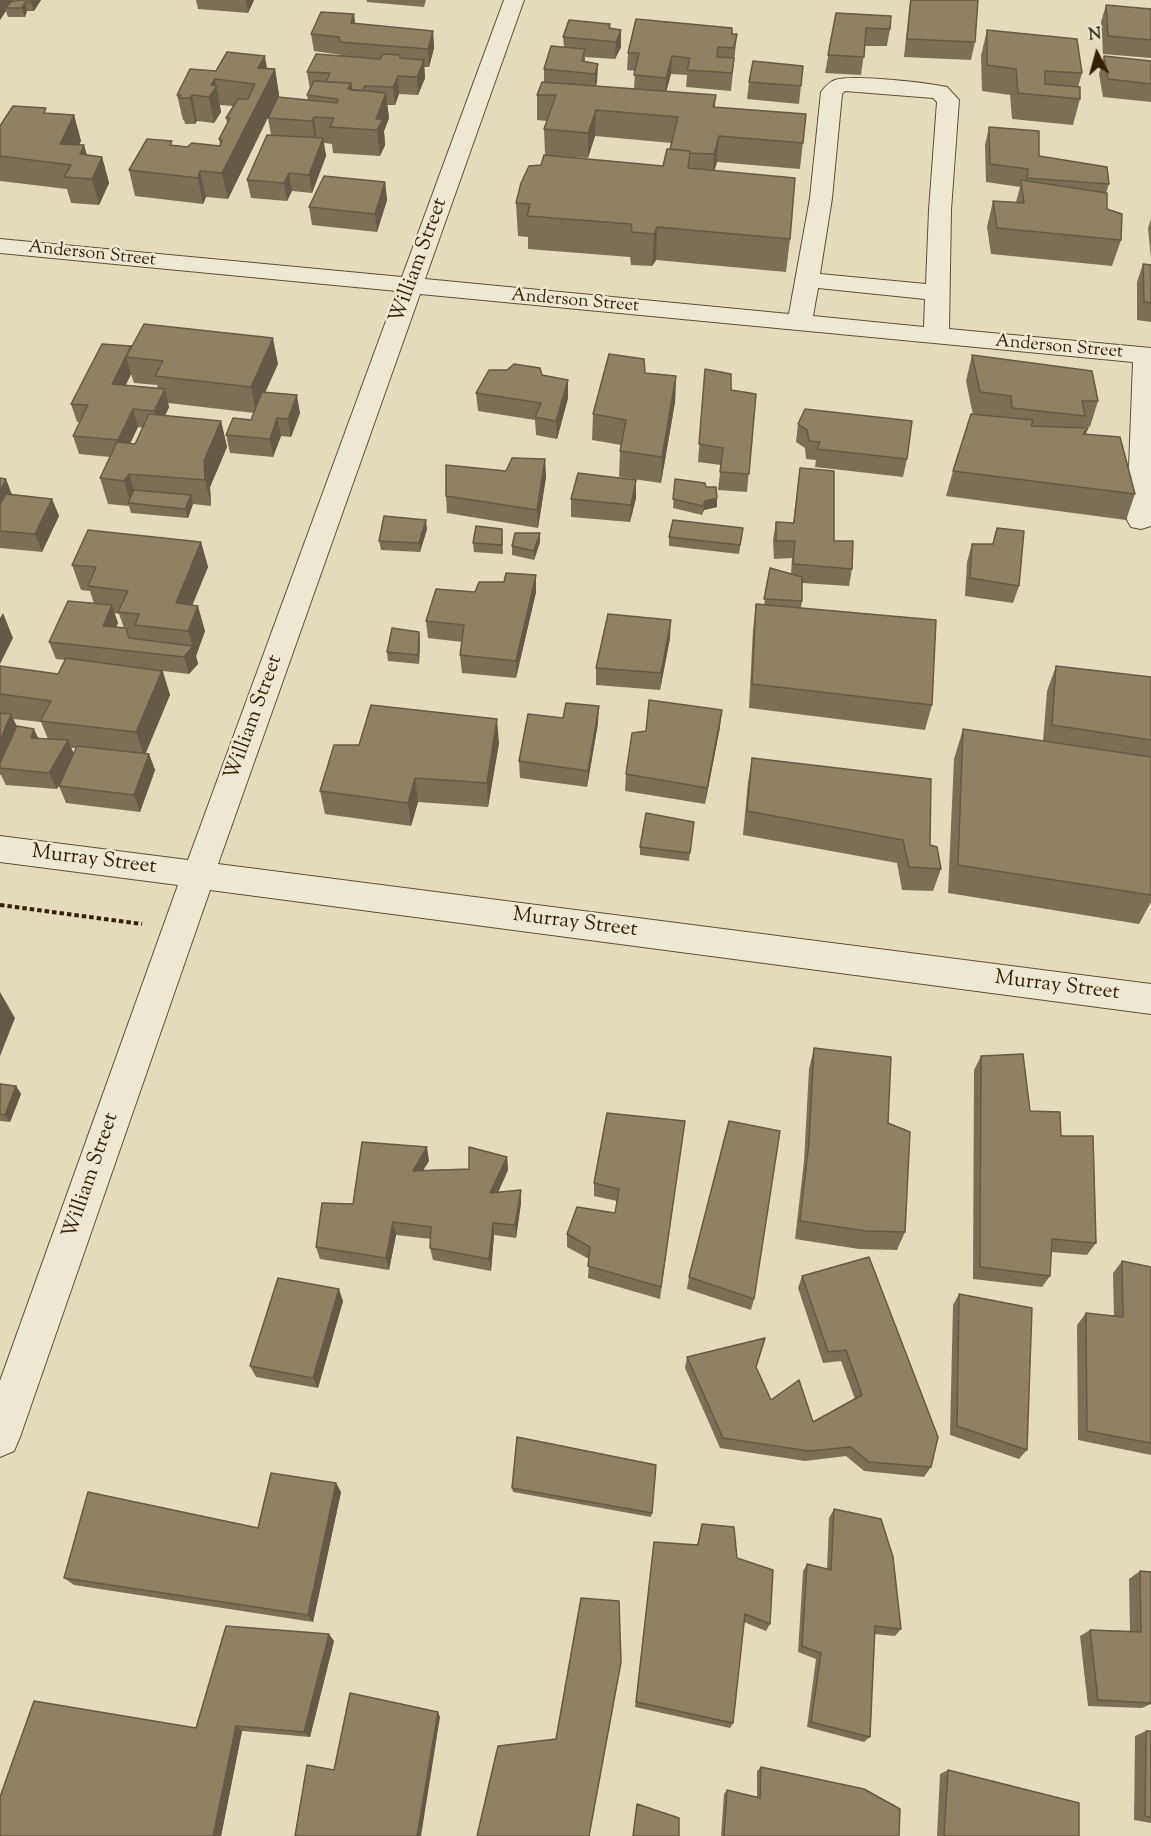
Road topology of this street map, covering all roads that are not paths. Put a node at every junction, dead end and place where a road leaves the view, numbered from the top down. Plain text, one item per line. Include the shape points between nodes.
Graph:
1 (514, 0) edge
2 (0, 246) edge
3 (808, 280) junction
4 (411, 286) junction
5 (938, 293) junction
6 (800, 323) junction
7 (936, 336) junction
8 (1149, 356) edge
9 (1141, 520) dead end
10 (0, 849) edge
11 (199, 875) junction
12 (1151, 999) edge
13 (0, 1437) edge

1 - 4 street, William Street
2 - 4 street, Anderson Street
3 - 5 street
3 - 5 street via 832,92 839,85 848,84 939,92 948,100
3 - 6 street
4 - 6 street, Anderson Street
4 - 11 street, William Street
5 - 7 street
6 - 7 street, Anderson Street
7 - 8 street, Anderson Street
8 - 9 street
10 - 11 street, Murray Street
11 - 12 street, Murray Street
11 - 13 street, William Street

